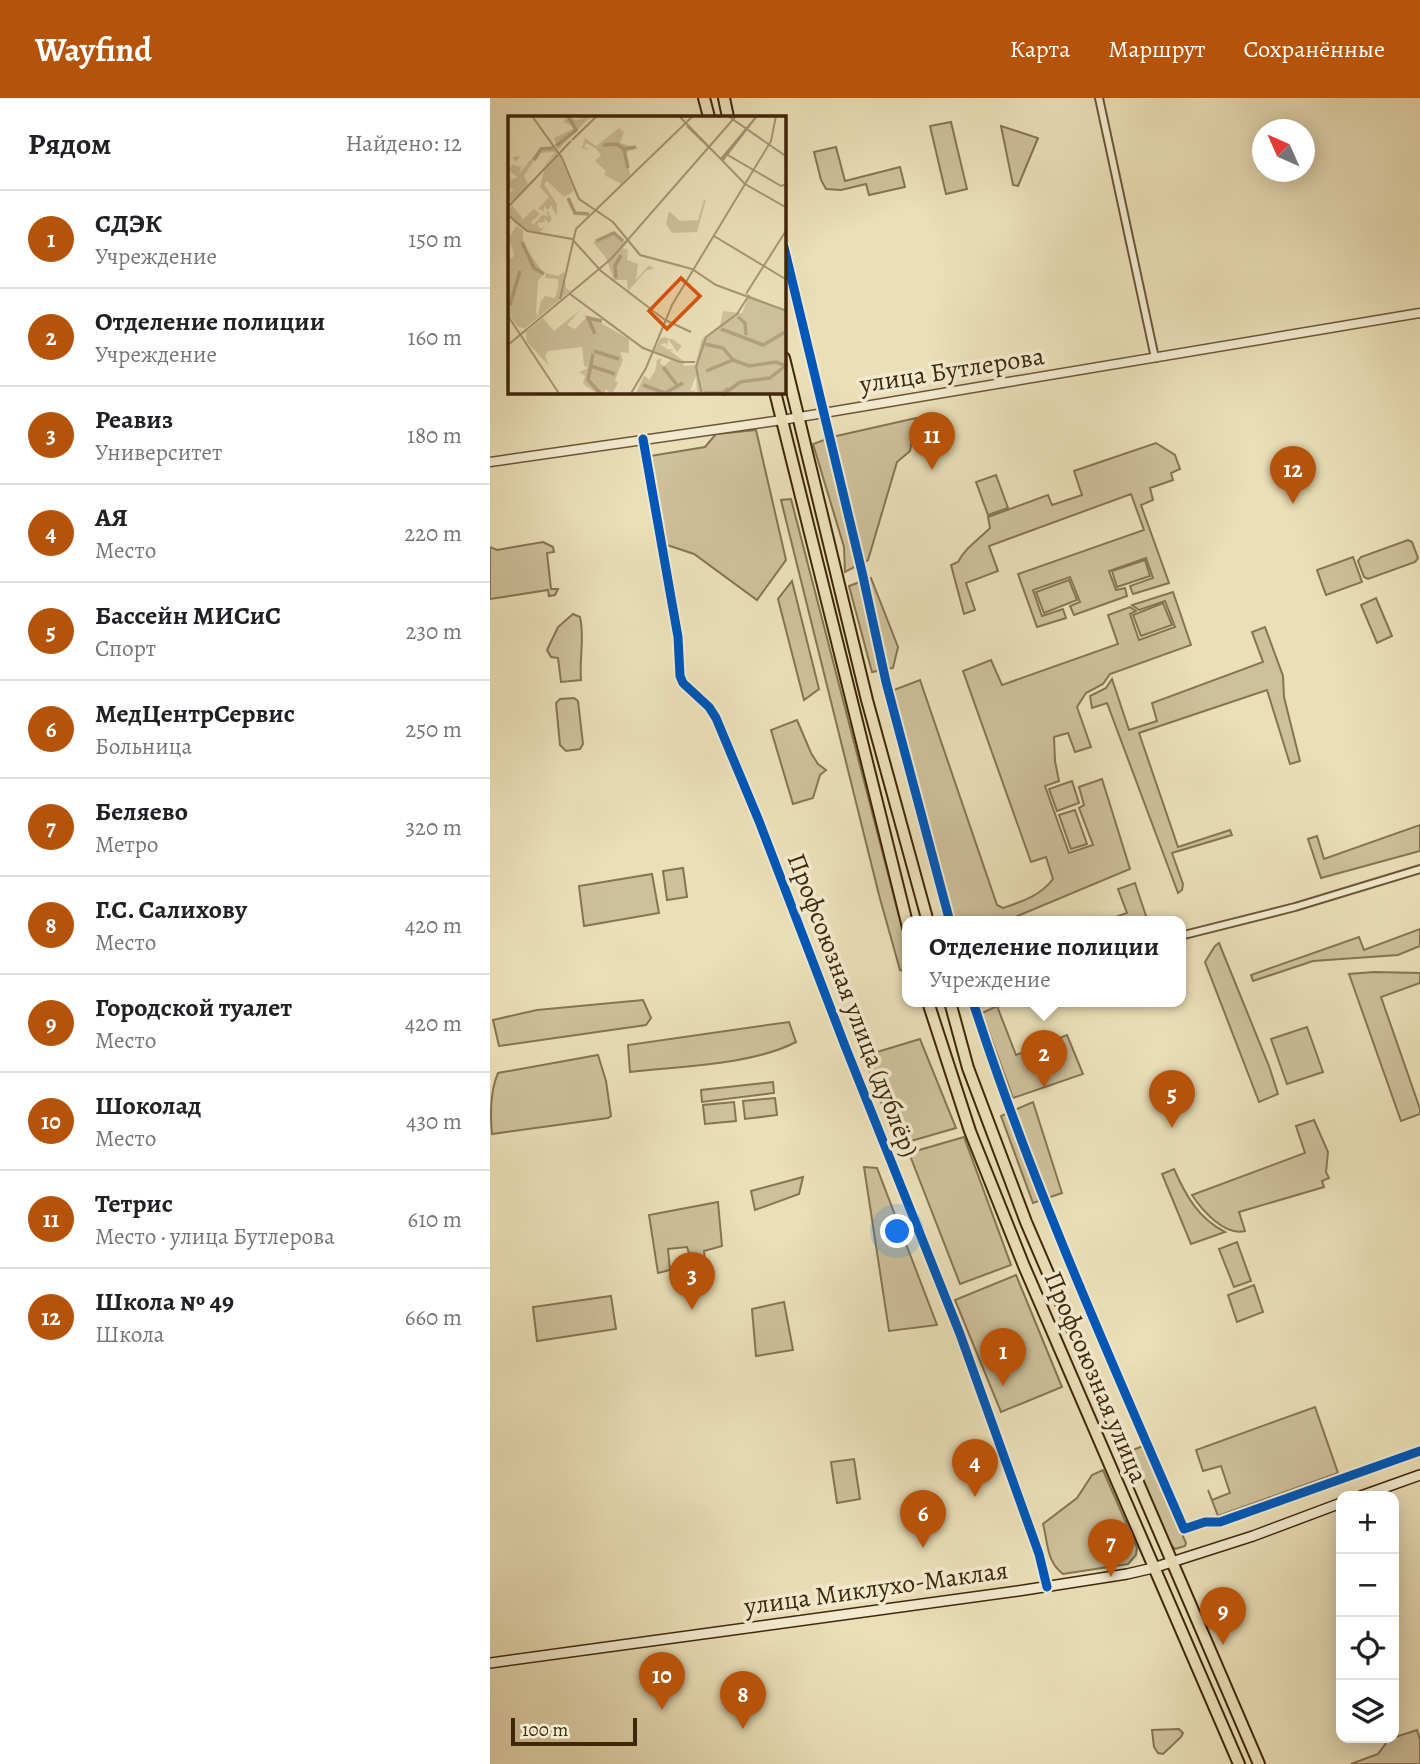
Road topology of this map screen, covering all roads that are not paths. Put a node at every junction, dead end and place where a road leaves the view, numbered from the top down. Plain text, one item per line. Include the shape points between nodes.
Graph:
1 (704, 98) edge
2 (724, 98) edge
3 (1099, 98) edge
4 (709, 116) edge
5 (728, 116) edge
6 (1420, 313) edge
7 (1155, 358) junction
8 (786, 366) edge
9 (776, 394) edge
10 (798, 417) junction
11 (782, 420) junction
12 (643, 439) junction
13 (490, 462) edge
14 (1420, 869) edge
15 (905, 916) edge
16 (926, 916) edge
17 (1186, 935) edge
18 (929, 1007) edge
19 (936, 1007) edge
20 (951, 1007) edge
21 (932, 1016) junction
22 (1420, 1475) edge
23 (1375, 1491) edge
24 (1336, 1505) edge
25 (1171, 1562) junction
26 (1153, 1568) junction
27 (1047, 1587) junction
28 (490, 1663) edge
29 (1239, 1764) edge
30 (1259, 1764) edge

1 - 4 main road
2 - 5 main road
3 - 7 street
6 - 7 street, улица Бутлерова
7 - 10 street, улица Бутлерова
8 - 10 main road
9 - 11 main road
10 - 11 street, улица Бутлерова
10 - 16 main road via 867,700
11 - 12 street, улица Бутлерова
11 - 15 main road
12 - 13 street, улица Бутлерова
12 - 27 street, Профсоюзная улица (дублёр) via 678,637 680,676 716,718 759,821 960,1334
14 - 17 street
18 - 21 main road, Профсоюзная улица
19 - 21 street
20 - 25 main road, Профсоюзная улица via 968,1068 1026,1222
21 - 26 main road, Профсоюзная улица via 997,1202
22 - 23 main road
24 - 25 main road, улица Миклухо-Маклая
25 - 26 main road, улица Миклухо-Маклая
25 - 30 main road, Профсоюзная улица
26 - 27 main road, улица Миклухо-Маклая
26 - 29 main road, Профсоюзная улица
27 - 28 main road, улица Миклухо-Маклая

